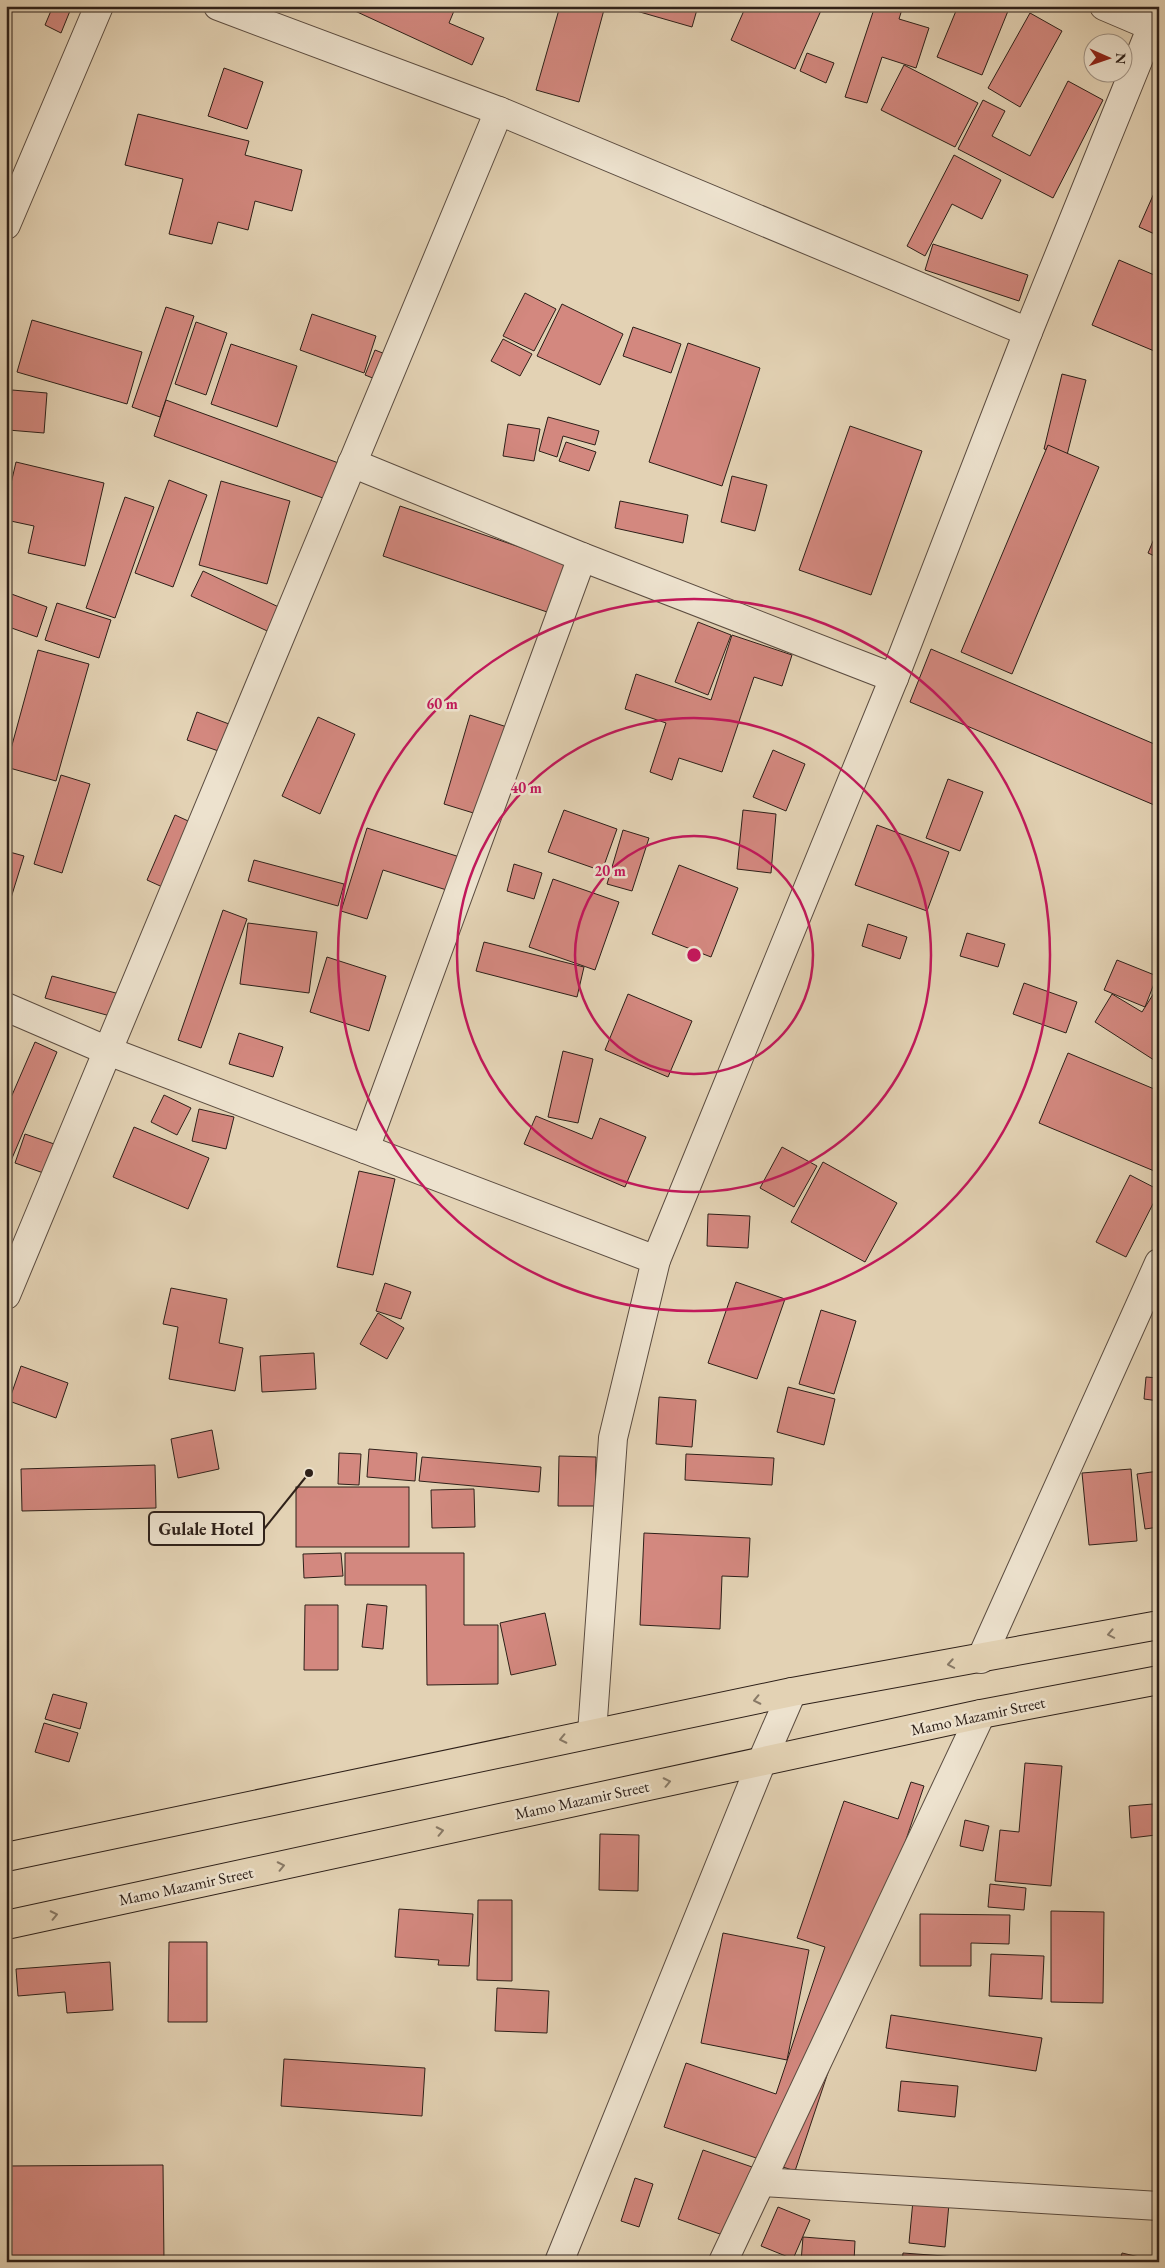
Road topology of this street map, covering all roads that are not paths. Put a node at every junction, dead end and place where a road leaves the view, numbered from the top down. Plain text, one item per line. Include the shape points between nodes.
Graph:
1 (100, 6) edge
2 (218, 6) edge
3 (1104, 6) edge
4 (1155, 18) edge
5 (499, 111) junction
6 (6, 225) edge
7 (1028, 332) junction
8 (352, 463) junction
9 (582, 557) junction
10 (894, 678) junction
11 (6, 1007) edge
12 (108, 1051) junction
13 (365, 1149) junction
14 (656, 1260) junction
15 (1159, 1263) edge
16 (6, 1295) edge
17 (1159, 1625) edge
18 (981, 1659) junction
19 (1159, 1680) edge
20 (792, 1692) junction
21 (981, 1714) junction
22 (592, 1733) junction
23 (762, 1761) junction
24 (6, 1857) edge
25 (6, 1925) edge
26 (761, 2182) junction
27 (1159, 2206) edge
28 (559, 2262) edge
29 (723, 2262) edge

1 - 6 street
2 - 5 street
3 - 4 street
4 - 7 street
5 - 7 street
5 - 8 street
7 - 10 street
8 - 9 street
8 - 12 street
9 - 10 street
9 - 13 street
10 - 14 street
11 - 12 street
12 - 13 street
12 - 16 street
13 - 14 street
14 - 22 street via 613,1438
15 - 18 street
17 -> 18 main road
18 -> 20 main road
19 - 21 main road, Mamo Mazamir Street
20 -> 22 main road
20 - 23 street
21 - 23 main road, Mamo Mazamir Street
21 - 26 street
22 -> 24 main road
25 -> 23 main road, Mamo Mazamir Street
23 - 28 street
26 - 27 street
26 - 29 street

